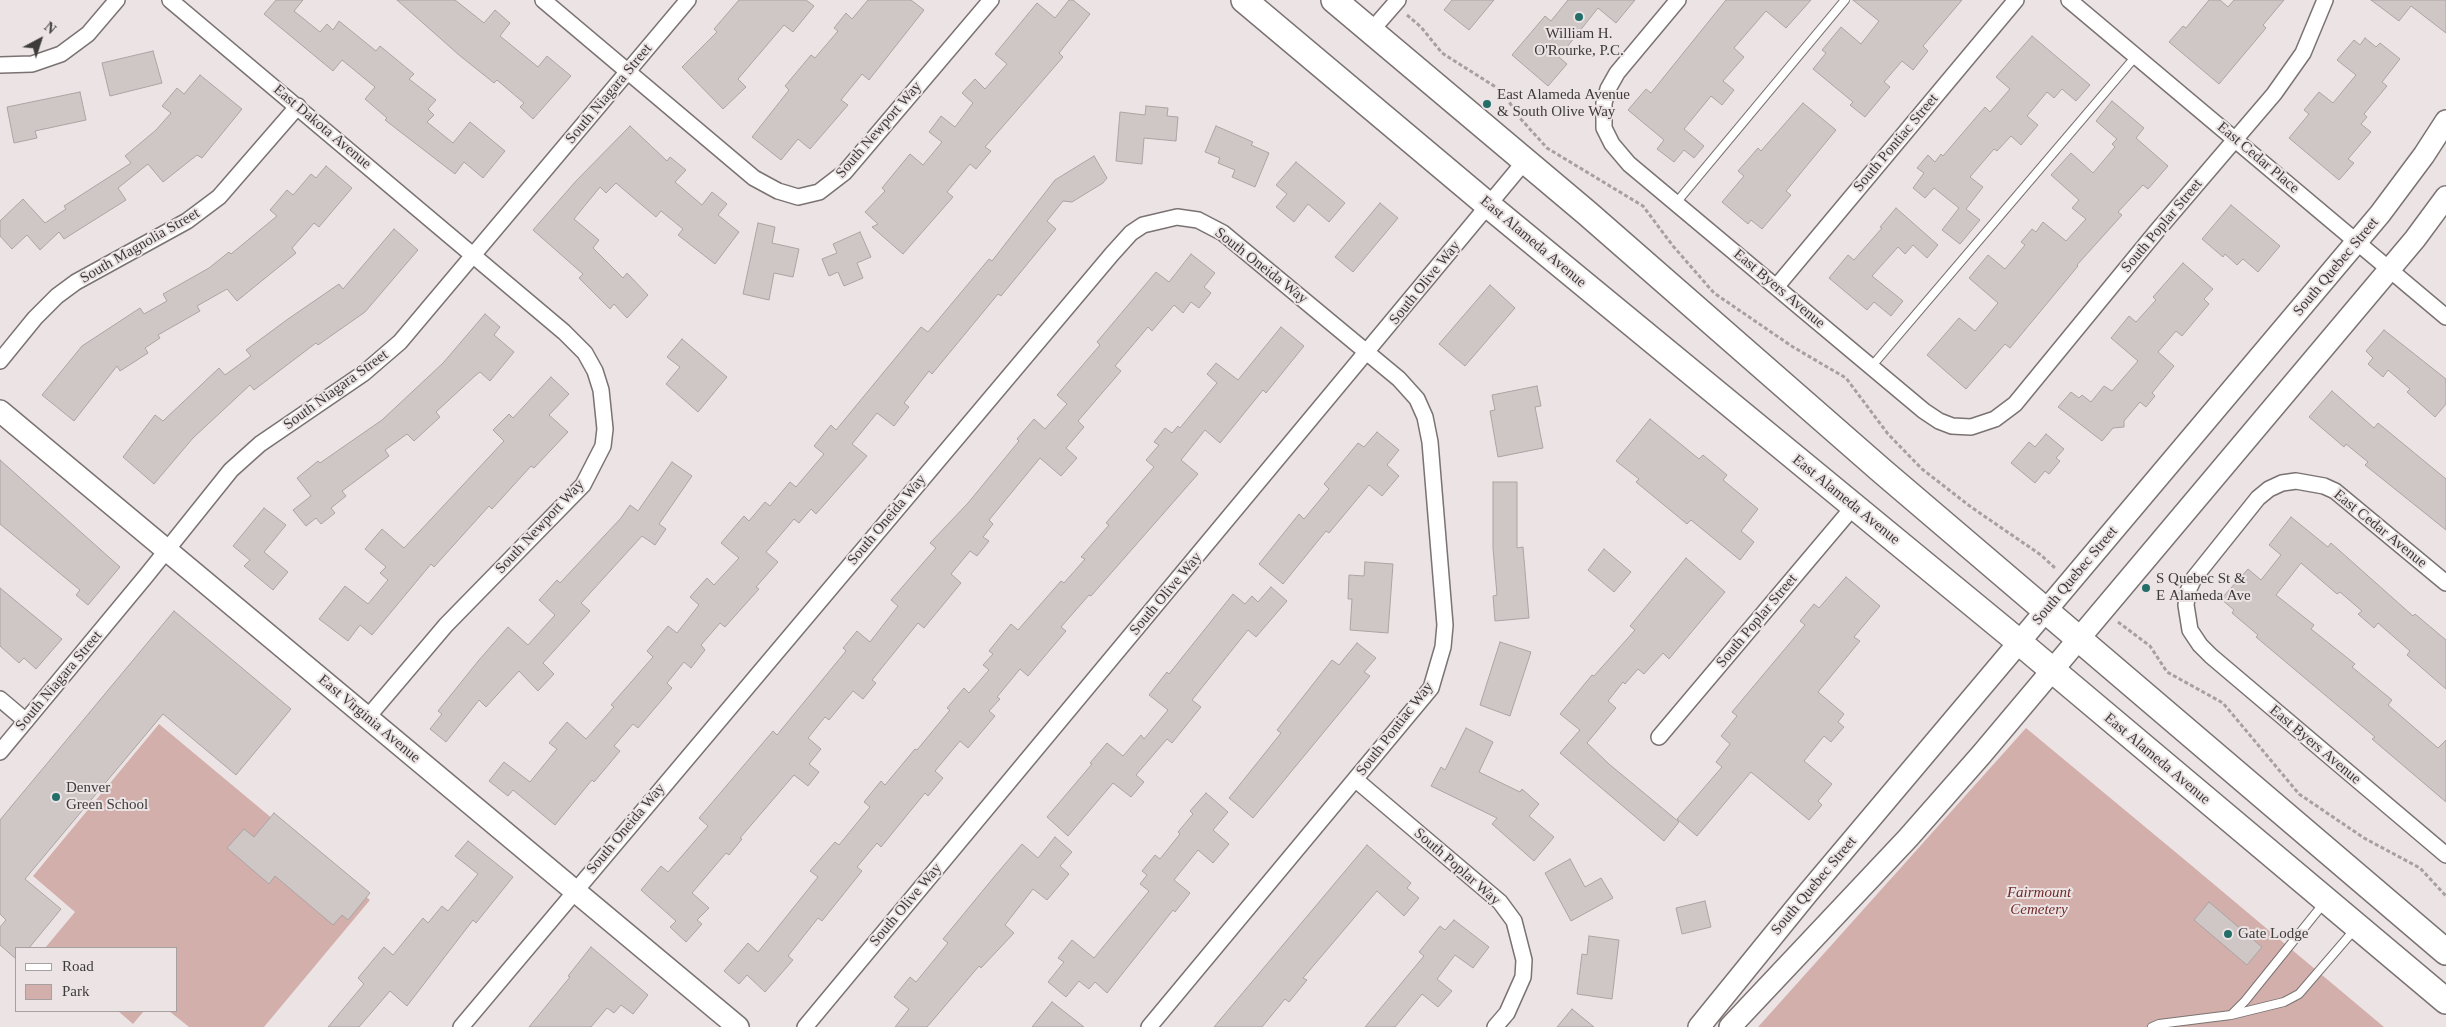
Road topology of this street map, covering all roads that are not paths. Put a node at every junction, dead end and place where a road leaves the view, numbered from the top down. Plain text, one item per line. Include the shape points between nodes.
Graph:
1 (117, 0) edge
2 (170, 0) edge
3 (543, 0) edge
4 (688, 0) edge
5 (991, 0) edge
6 (1244, 0) edge
7 (1334, 0) edge
8 (1678, 0) edge
9 (1846, 0) edge
10 (2016, 0) edge
11 (2069, 0) edge
12 (2325, 0) edge
13 (1401, 7) edge
14 (1371, 31) junction
15 (2136, 56) junction
16 (0, 64) edge
17 (628, 71) junction
18 (298, 106) junction
19 (2446, 121) edge
20 (2236, 140) junction
21 (1525, 161) junction
22 (2446, 197) edge
23 (1676, 203) junction
24 (1488, 205) junction
25 (2357, 241) junction
26 (474, 255) junction
27 (2389, 269) junction
28 (1777, 286) junction
29 (2446, 317) edge
30 (1368, 353) junction
31 (0, 361) edge
32 (1871, 367) junction
33 (0, 411) edge
34 (1971, 427) joint
35 (1854, 506) junction
36 (166, 550) junction
37 (2446, 583) edge
38 (2046, 611) junction
39 (2190, 630) joint
40 (2080, 638) junction
41 (2019, 642) junction
42 (2053, 671) junction
43 (0, 699) edge
44 (367, 718) junction
45 (26, 721) junction
46 (1659, 737) dead end
47 (0, 752) edge
48 (1356, 780) junction
49 (2446, 855) edge
50 (575, 889) junction
51 (2326, 901) junction
52 (2357, 927) junction
53 (2446, 952) edge
54 (2446, 1001) edge
55 (2231, 1015) junction
56 (460, 1027) edge
57 (738, 1027) edge
58 (805, 1027) edge
59 (1150, 1027) edge
60 (1495, 1027) edge
61 (1698, 1027) edge
62 (1730, 1027) edge
63 (2152, 1027) edge

1 - 16 street via 88,34 61,54 32,64
2 - 18 street, East Dakota Avenue
3 - 17 street
4 - 17 street, South Niagara Street
5 - 17 street, South Newport Way via 848,170 827,187 804,197 778,191 754,178
6 - 24 main road, East Alameda Avenue
7 - 14 main road
8 - 23 street, East Byers Avenue via 1618,73 1604,103 1604,128 1620,154
9 - 23 lane
10 - 28 street, South Pontiac Street
11 - 15 street, East Cedar Place
12 - 20 street, South Poplar Street via 2312,35 2295,66
13 - 14 street
14 - 21 main road
15 - 20 street, East Cedar Place
15 - 32 lane
17 - 26 street, South Niagara Street
18 - 26 street, East Dakota Avenue
18 - 31 street, South Magnolia Street via 213,202 187,221 76,282 57,296
19 - 25 main road, South Quebec Street via 2394,197
20 - 25 street, East Cedar Place
20 - 34 street, South Poplar Street via 2015,404 1995,419
21 - 24 street, South Olive Way
21 - 38 main road
22 - 27 main road
23 - 28 street, East Byers Avenue
24 - 30 street, South Olive Way
24 - 35 main road, East Alameda Avenue
25 - 27 street, East Cedar Place
25 - 38 main road, South Quebec Street
26 - 36 street, South Niagara Street via 385,357 260,444 236,465
26 - 44 street, South Newport Way via 584,353 602,390 603,446 591,472 576,493 446,625
27 - 29 street, East Cedar Place
27 - 40 main road
28 - 32 street, East Byers Avenue
30 - 48 street, South Pontiac Way via 1412,392 1425,417 1430,442 1444,625 1443,648 1431,688
30 - 50 street, South Oneida Way via 1223,233 1198,220 1177,217 1143,225 1131,233
30 - 58 street, South Olive Way
32 - 34 street, East Byers Avenue via 1939,421 1952,426
33 - 36 main road, East Virginia Avenue
35 - 41 main road, East Alameda Avenue
35 - 46 street, South Poplar Street
36 - 44 main road, East Virginia Avenue
36 - 45 street, South Niagara Street
37 - 39 street, East Cedar Avenue via 2335,491 2311,482 2282,483 2258,498 2204,564 2188,591 2186,605
38 - 40 main road
38 - 41 main road, South Quebec Street
39 - 49 street, East Byers Avenue via 2210,656
40 - 42 main road
40 - 53 main road
41 - 42 main road, East Alameda Avenue
41 - 61 main road, South Quebec Street
42 - 51 main road, East Alameda Avenue
42 - 62 main road via 1908,838
43 - 45 street
44 - 50 main road, East Virginia Avenue
45 - 47 street, South Niagara Street
48 - 59 street, South Pontiac Way
48 - 60 street, South Poplar Way via 1500,902 1514,921 1524,960 1524,976 1507,1013
50 - 56 street, South Oneida Way
50 - 57 main road, East Virginia Avenue
51 - 52 main road, East Alameda Avenue
51 - 55 lane
52 - 54 main road, East Alameda Avenue
52 - 55 lane via 2298,994 2269,1008
55 - 63 lane

